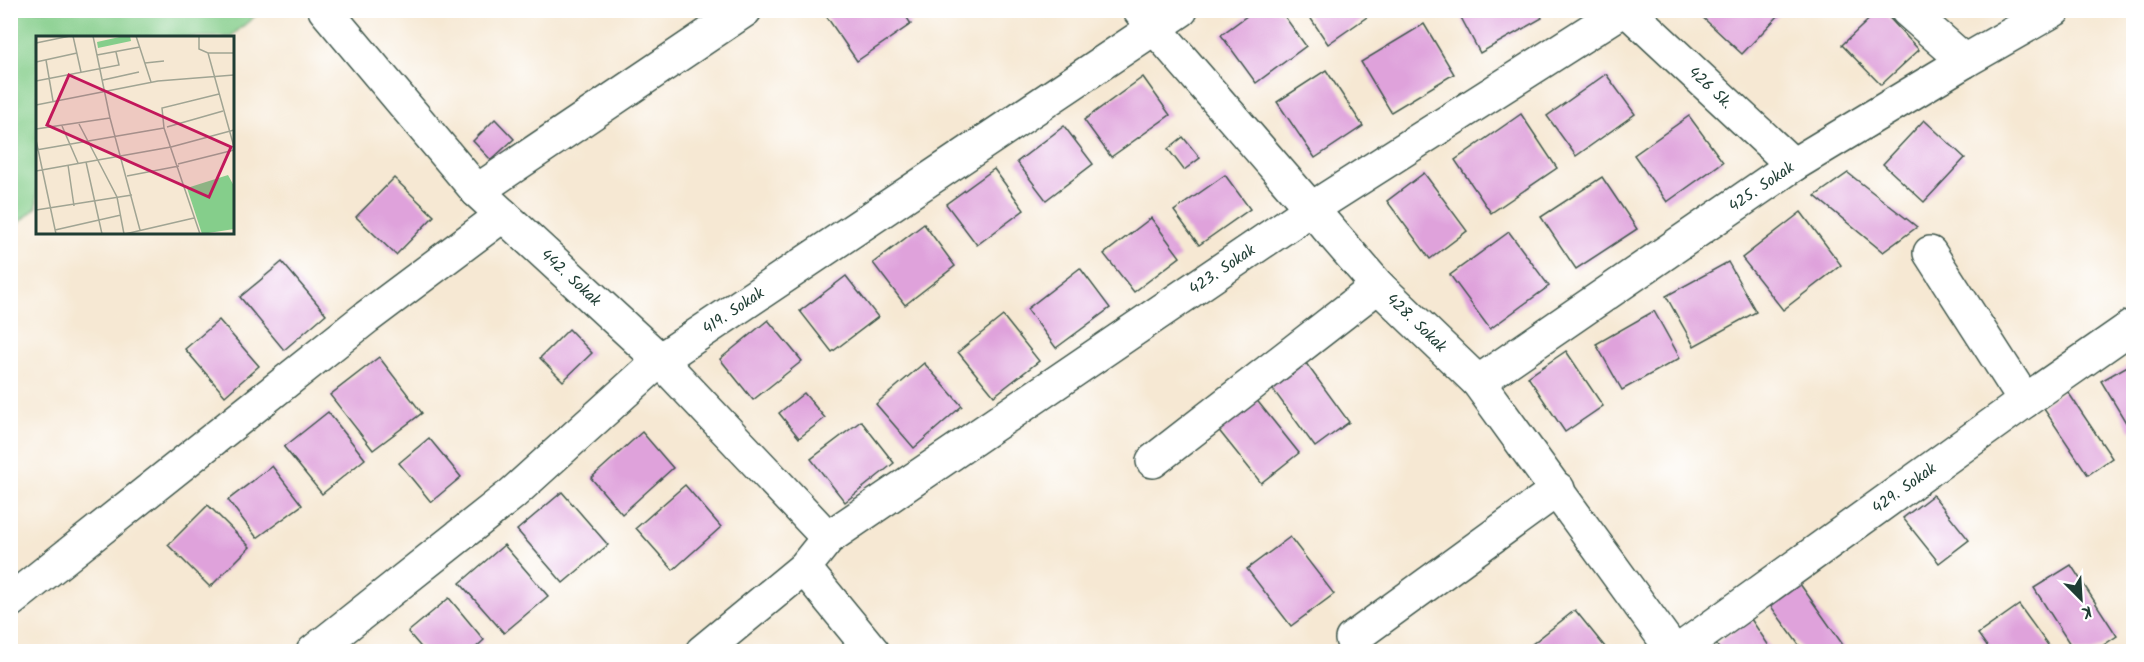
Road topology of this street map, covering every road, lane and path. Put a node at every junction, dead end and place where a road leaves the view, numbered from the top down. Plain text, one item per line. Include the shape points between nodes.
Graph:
1 (325, 10) edge
2 (745, 10) edge
3 (1181, 10) edge
4 (1625, 10) edge
5 (1907, 10) edge
6 (2054, 10) edge
7 (1147, 20) edge
8 (1965, 62) junction
9 (1793, 165) junction
10 (477, 191) junction
11 (1311, 209) junction
12 (503, 215) junction
13 (1930, 253) dead end
14 (1378, 286) junction
15 (2133, 325) edge
16 (660, 360) junction
17 (1478, 382) junction
18 (2025, 401) junction
19 (1153, 461) dead end
20 (1558, 489) junction
21 (828, 538) junction
22 (804, 568) junction
23 (10, 601) edge
24 (1352, 639) dead end
25 (313, 651) edge
26 (702, 651) edge
27 (873, 651) edge
28 (1676, 651) edge

1 - 10 street, 442. Sokak
2 - 10 street
3 - 7 street, 419. Sokak
4 - 9 street, 426 Sk.
4 - 11 street, 423. Sokak
5 - 8 street
6 - 8 street, 425. Sokak
7 - 11 street, 428. Sokak
7 - 16 street, 419. Sokak
8 - 9 street, 425. Sokak
9 - 17 street, 425. Sokak
10 - 12 street, 442. Sokak
11 - 14 street, 428. Sokak
11 - 21 street, 423. Sokak
12 - 16 street, 442. Sokak
12 - 23 street via 367,317
13 - 18 street
14 - 17 street, 428. Sokak
14 - 19 street
15 - 18 street, 429. Sokak
16 - 21 street, 442. Sokak
16 - 25 street, 419. Sokak via 512,494
17 - 20 street, 428. Sokak
18 - 28 street, 429. Sokak
20 - 24 street
20 - 28 street, 428. Sokak
21 - 22 street, 423. Sokak
22 - 26 street, 423. Sokak
22 - 27 street

